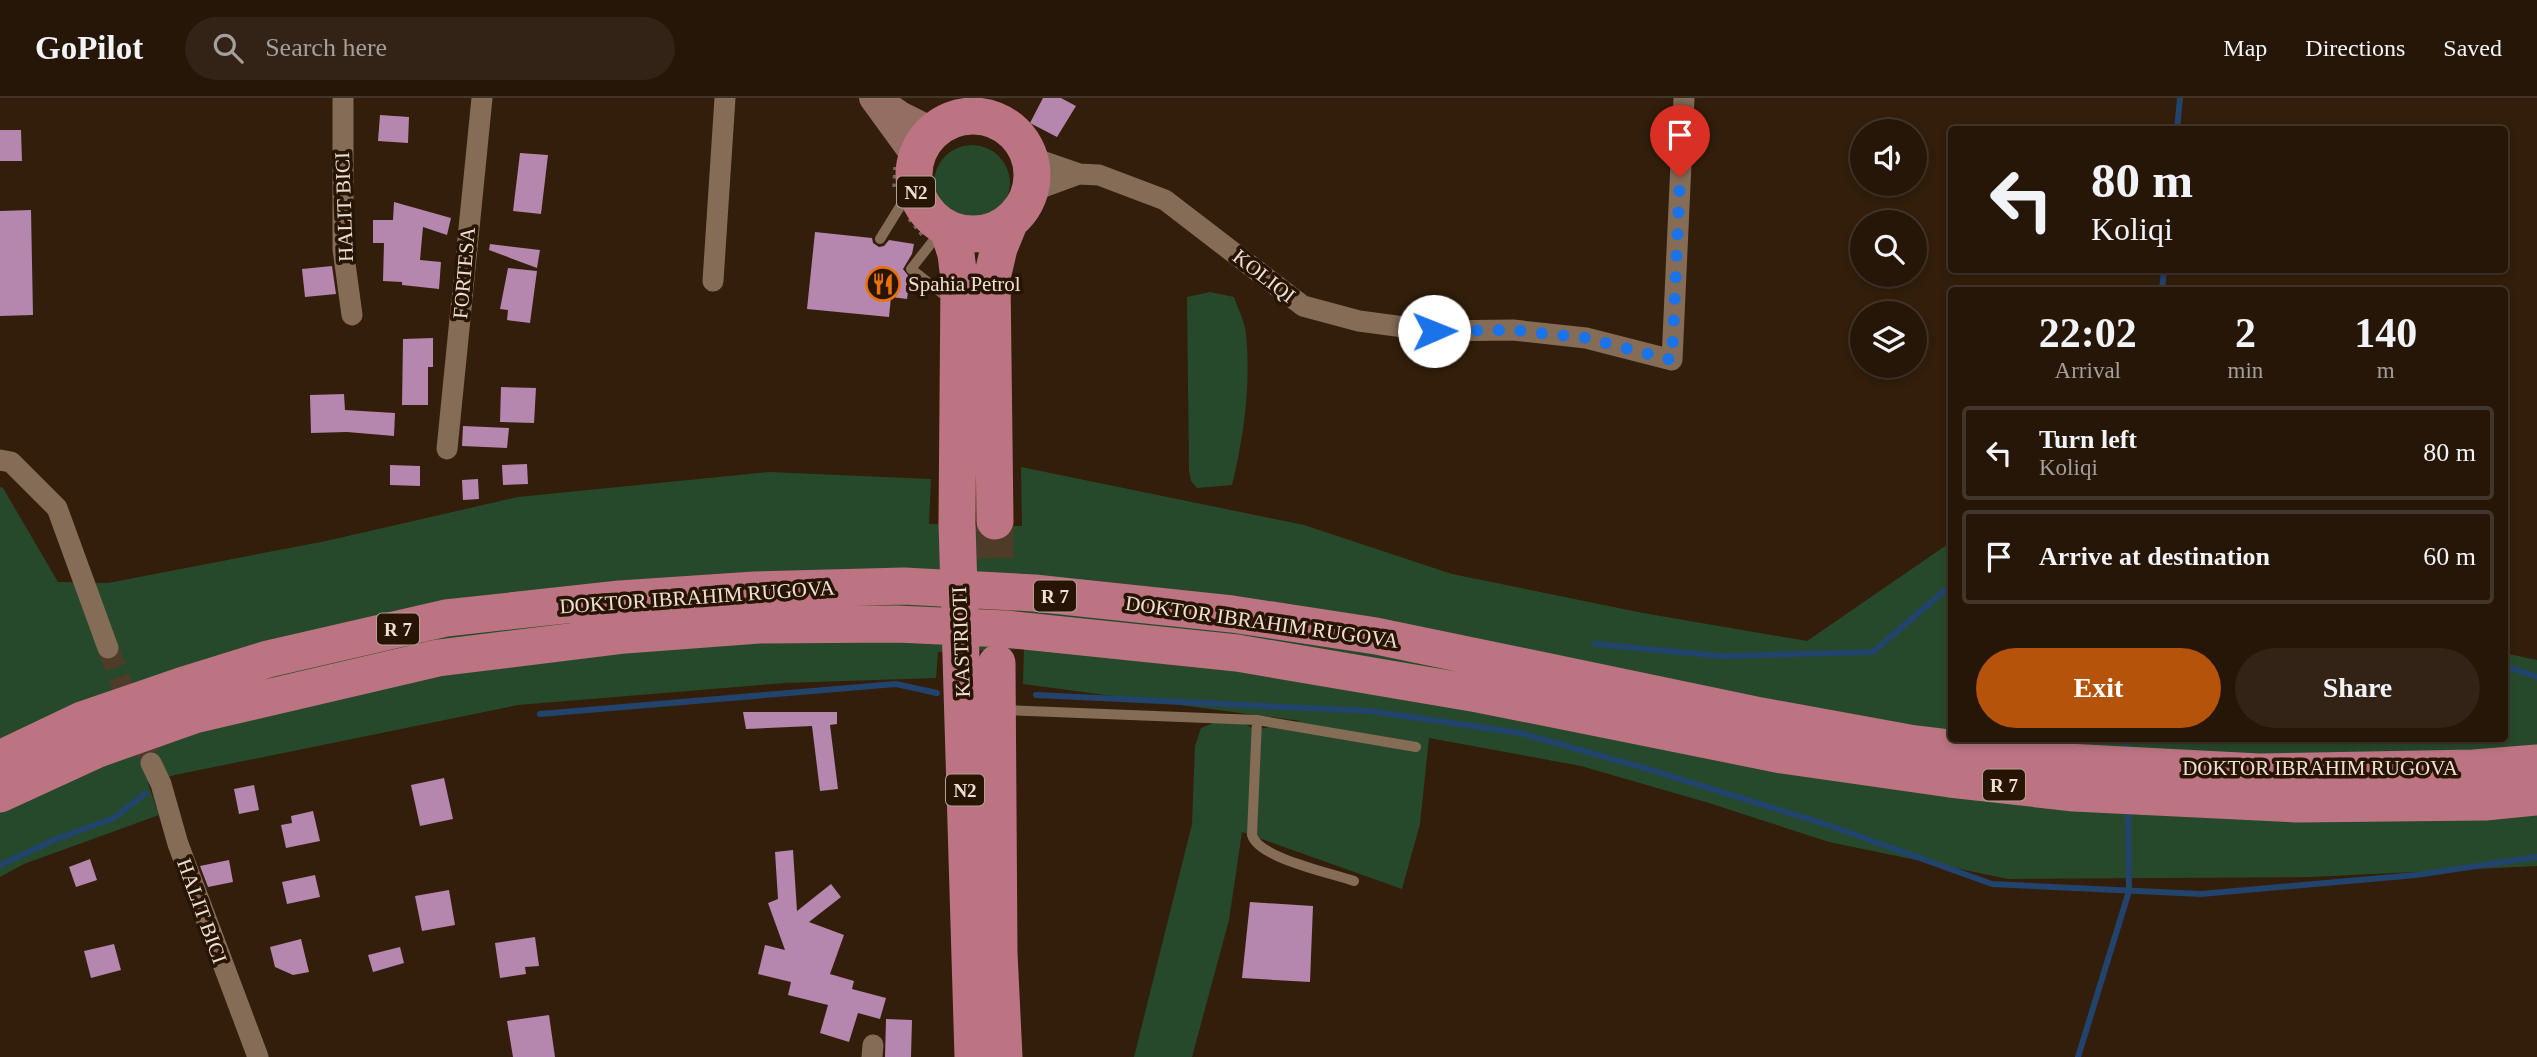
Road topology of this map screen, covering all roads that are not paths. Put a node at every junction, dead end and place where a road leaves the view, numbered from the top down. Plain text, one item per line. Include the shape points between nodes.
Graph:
1 (342, 98) edge
2 (482, 98) edge
3 (725, 98) edge
4 (875, 98) edge
5 (1684, 98) edge
6 (932, 138) edge
7 (1016, 159) edge
8 (1079, 174) junction
9 (946, 228) junction
10 (880, 239) dead end
11 (713, 281) dead end
12 (959, 308) junction
13 (352, 315) dead end
14 (447, 449) dead end
15 (0, 460) edge
16 (995, 521) tunnel mouth
17 (108, 648) tunnel mouth
18 (997, 663) tunnel mouth
19 (188, 701) junction
20 (998, 710) junction
21 (1257, 720) junction
22 (90, 735) junction
23 (1416, 747) dead end
24 (0, 759) edge
25 (151, 763) tunnel mouth
26 (2537, 763) edge
27 (0, 794) edge
28 (2537, 797) edge
29 (1354, 881) dead end
30 (258, 1057) edge
31 (973, 1057) edge
32 (1004, 1057) edge

1 - 13 street, HALIT BICI via 342,250
2 - 14 street, FORTESA
3 - 11 street
4 - 6 street
5 - 8 street, KOLIQI via 1672,360 1586,338 1513,330 1434,331 1359,321 1303,306 1165,200 1098,175
6 - 7 highway via 962,116 979,115 996,120
6 - 9 highway, N2 via 924,209
6 - 10 lane
7 - 8 street, KOLIQI
7 - 8 street
7 - 9 highway, N2 via 996,229 964,233
7 - 16 highway via 992,278
9 - 12 highway, KASTRIOTI / N2 via 956,254
9 - 12 lane via 911,269
12 - 31 highway, KASTRIOTI / N2 via 957,523
15 - 17 street via 11,462 57,508
18 - 20 highway, KASTRIOTI / N2
19 - 22 highway, DOKTOR IBRAHIM RUGOVA / R 7
19 - 26 highway, DOKTOR IBRAHIM RUGOVA / R 7 via 268,659 446,618 620,599 904,586 1034,593 1232,614 1487,657 1909,743 2066,762 2259,772
19 - 28 highway, DOKTOR IBRAHIM RUGOVA / R 7 via 438,658 625,635 759,625 1004,628 1237,653 1478,694 1782,755 2074,793 2298,804
20 - 21 lane
20 - 32 highway, KASTRIOTI / N2
21 - 23 lane
21 - 29 lane via 1253,841 1282,858
22 - 24 highway, DOKTOR IBRAHIM RUGOVA / R 7
22 - 27 highway, DOKTOR IBRAHIM RUGOVA / R 7
25 - 30 street, HALIT BICI

